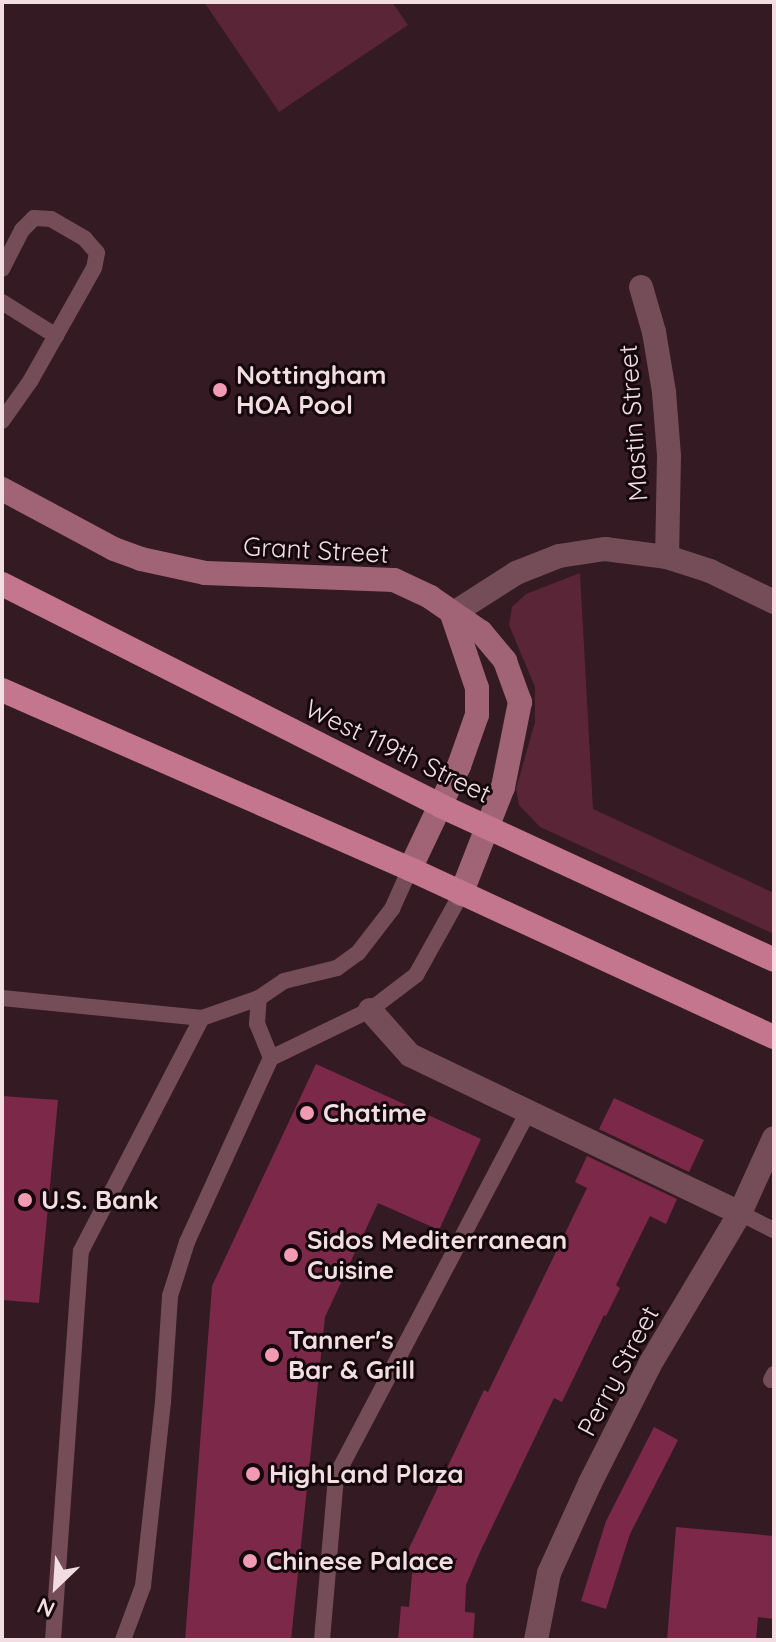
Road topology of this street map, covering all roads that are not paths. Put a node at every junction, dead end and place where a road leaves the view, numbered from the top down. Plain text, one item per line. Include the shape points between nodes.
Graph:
1 (2, 269) edge
2 (641, 287) dead end
3 (2, 302) edge
4 (56, 336) junction
5 (2, 421) edge
6 (2, 489) edge
7 (667, 557) junction
8 (2, 584) edge
9 (774, 602) edge
10 (452, 614) junction
11 (2, 690) edge
12 (441, 806) junction
13 (490, 828) junction
14 (410, 869) junction
15 (461, 894) junction
16 (774, 960) edge
17 (2, 998) edge
18 (259, 998) junction
19 (370, 1010) junction
20 (202, 1018) junction
21 (774, 1037) edge
22 (271, 1058) junction
23 (527, 1114) junction
24 (774, 1138) edge
25 (740, 1213) junction
26 (774, 1230) edge
27 (53, 1640) edge
28 (123, 1640) edge
29 (322, 1640) edge
30 (536, 1640) edge

1 - 4 lane via 34,218 51,219 85,239 97,253
2 - 7 street, Mastin Street via 664,392
3 - 4 lane
4 - 5 lane
6 - 10 street, Grant Street via 141,559 205,573 394,580
7 - 9 street
7 - 10 street via 605,549 559,556 516,573
8 - 12 main road, West 119th Street
10 - 12 street via 477,688 477,715
10 - 13 street via 481,632 505,661 520,702
11 - 14 main road
12 - 13 main road, West 119th Street
12 - 14 street
13 - 15 street
13 - 16 main road, West 119th Street
14 - 15 main road
14 - 18 lane via 392,909 358,953 337,968 284,981
15 - 19 lane via 416,975
15 - 21 main road
17 - 20 lane
18 - 20 lane
18 - 22 lane via 257,1024
19 - 22 lane
19 - 23 street via 410,1055
20 - 27 lane via 81,1251
22 - 28 lane via 187,1242 170,1296 143,1586
23 - 25 street
23 - 29 lane via 336,1476
24 - 25 street, Perry Street
25 - 26 lane
25 - 30 street, Perry Street via 650,1364 590,1483 549,1573

